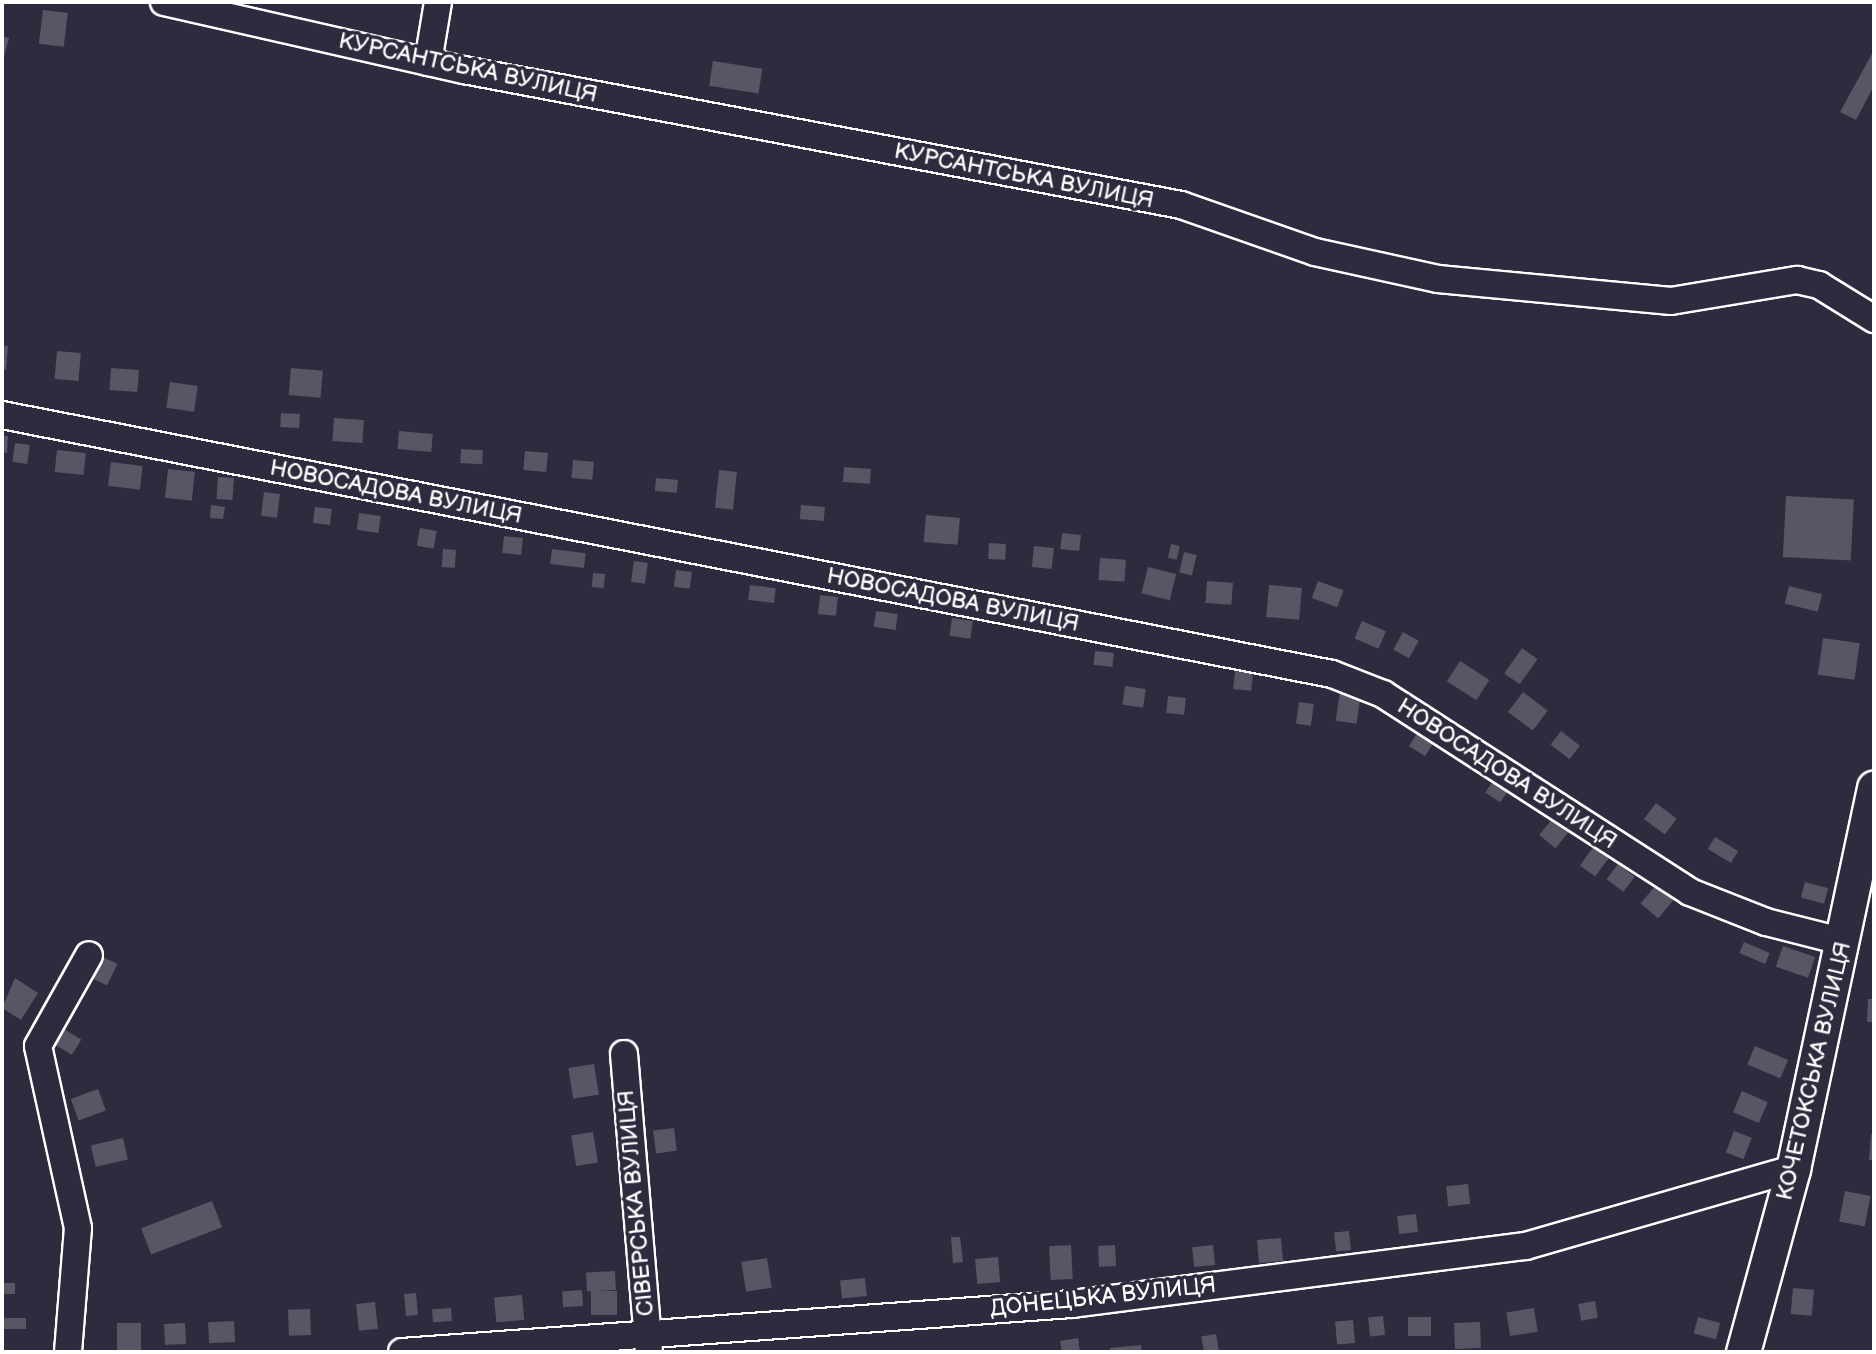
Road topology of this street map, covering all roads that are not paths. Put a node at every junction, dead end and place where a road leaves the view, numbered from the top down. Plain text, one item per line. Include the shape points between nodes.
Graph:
1 (164, 2) edge
2 (438, 2) edge
3 (428, 62) junction
4 (1874, 319) edge
5 (2, 415) edge
6 (1874, 788) edge
7 (1844, 942) junction
8 (89, 955) dead end
9 (624, 1054) dead end
10 (1793, 1169) junction
11 (648, 1343) edge
12 (68, 1352) edge
13 (402, 1352) edge
14 (1742, 1352) edge

1 - 3 street, КУРСАНТСЬКА ВУЛИЦЯ
2 - 3 street
3 - 4 street, КУРСАНТСЬКА ВУЛИЦЯ via 1181,205 1315,252 1438,279 1671,301 1774,279 1797,280 1819,285
5 - 7 street, НОВОСАДОВА ВУЛИЦЯ via 1332,674 1383,694 1690,892 1766,922
6 - 7 main road, КОЧЕТОКСЬКА ВУЛИЦЯ
7 - 10 main road, КОЧЕТОКСЬКА ВУЛИЦЯ
8 - 12 street via 38,1046 78,1228
9 - 11 street, СІВЕРСЬКА ВУЛИЦЯ
10 - 11 street, ДОНЕЦЬКА ВУЛИЦЯ via 1526,1246 1073,1304
10 - 14 main road, КОЧЕТОКСЬКА ВУЛИЦЯ
11 - 13 street, ДОНЕЦЬКА ВУЛИЦЯ

